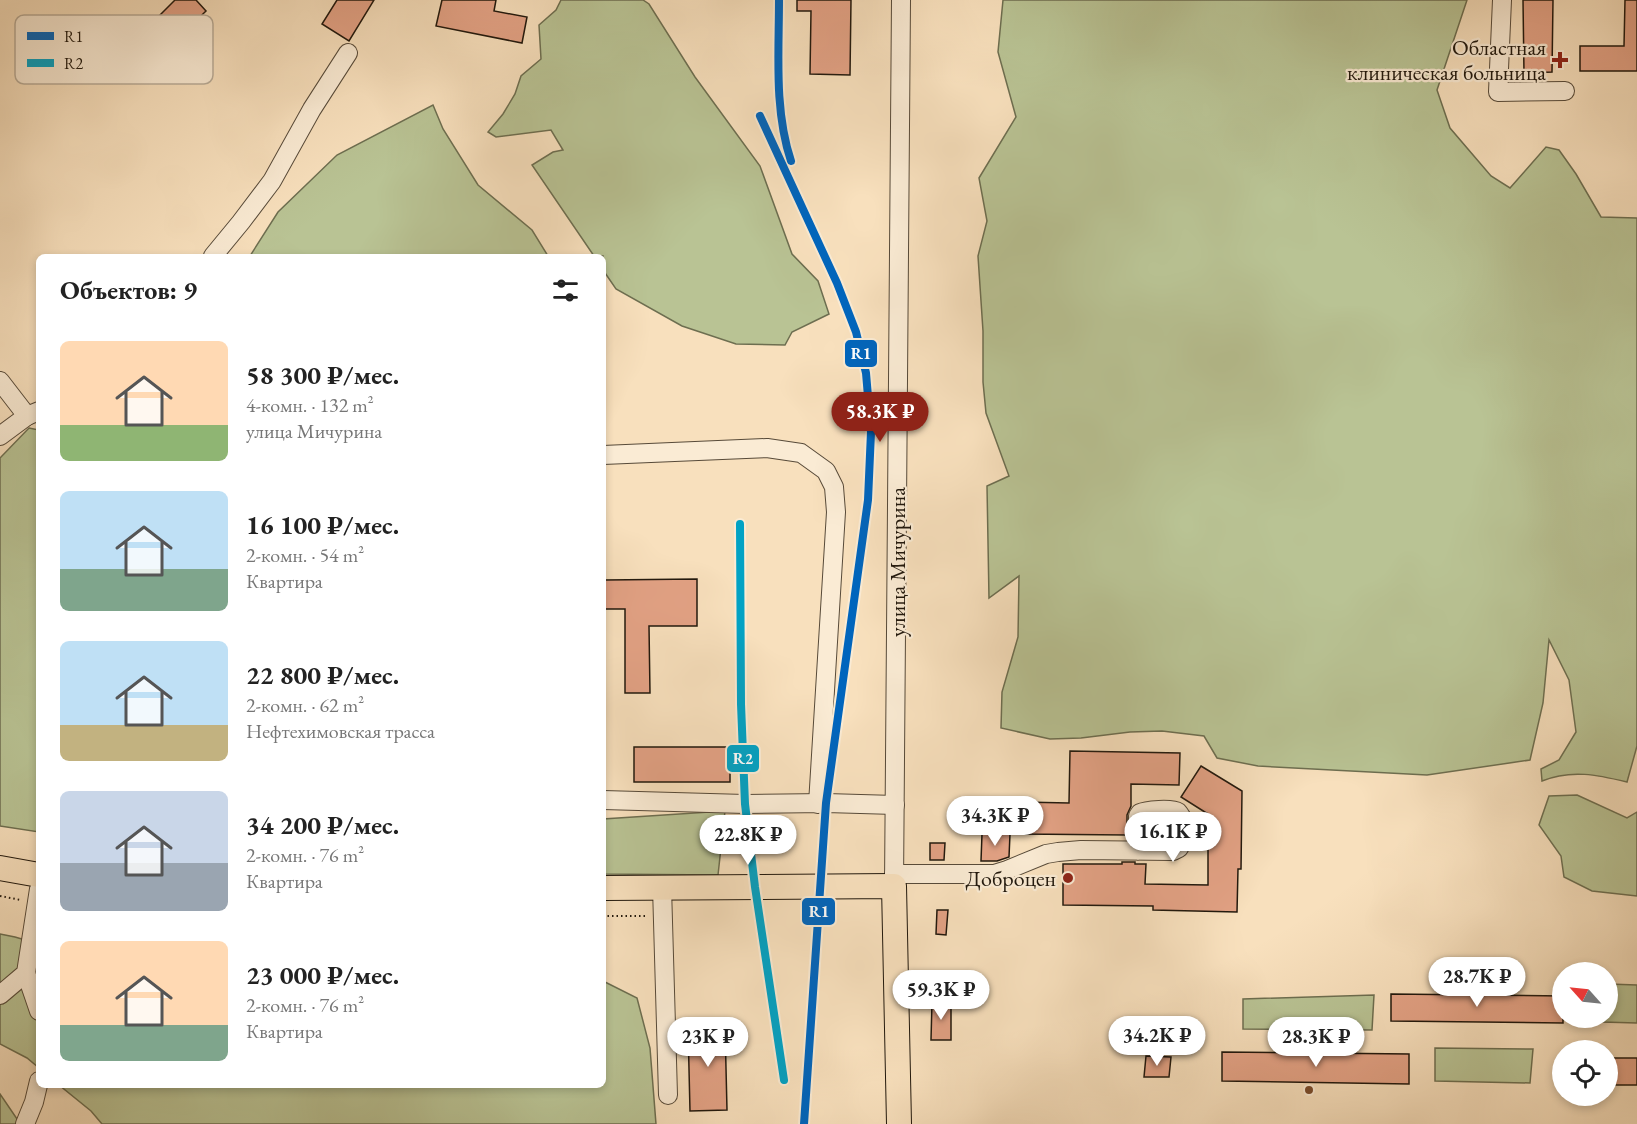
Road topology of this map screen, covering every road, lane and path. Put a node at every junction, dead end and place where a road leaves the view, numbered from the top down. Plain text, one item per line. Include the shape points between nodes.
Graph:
1 (902, 0) edge
2 (1502, 0) edge
3 (348, 53) dead end
4 (1565, 91) dead end
5 (215, 254) edge
6 (0, 381) edge
7 (33, 414) edge
8 (0, 436) edge
9 (606, 454) edge
10 (606, 800) edge
11 (818, 804) junction
12 (895, 805) junction
13 (1138, 851) dead end
14 (0, 868) edge
15 (36, 874) edge
16 (894, 880) junction
17 (662, 887) junction
18 (606, 888) edge
19 (0, 896) edge
20 (36, 896) edge
21 (36, 909) edge
22 (606, 916) edge
23 (663, 916) junction
24 (26, 973) junction
25 (0, 995) edge
26 (36, 1002) edge
27 (37, 1088) edge
28 (668, 1095) dead end
29 (26, 1124) edge
30 (899, 1124) edge

1 - 12 street, улица Мичурина
2 - 4 street via 1498,93
3 - 5 street via 272,181
6 - 7 street
7 - 8 street
9 - 11 street via 767,448 801,453 826,471 834,487 836,512
10 - 11 street
11 - 12 street
12 - 16 street, улица Мичурина
13 - 16 street via 1058,852 986,874
14 - 15 main road
16 - 17 main road
16 - 30 main road, улица Мичурина
17 - 18 main road
17 - 23 street
19 - 20 path
21 - 24 street
22 - 23 path
23 - 28 street
24 - 25 street
24 - 26 street
27 - 29 street

